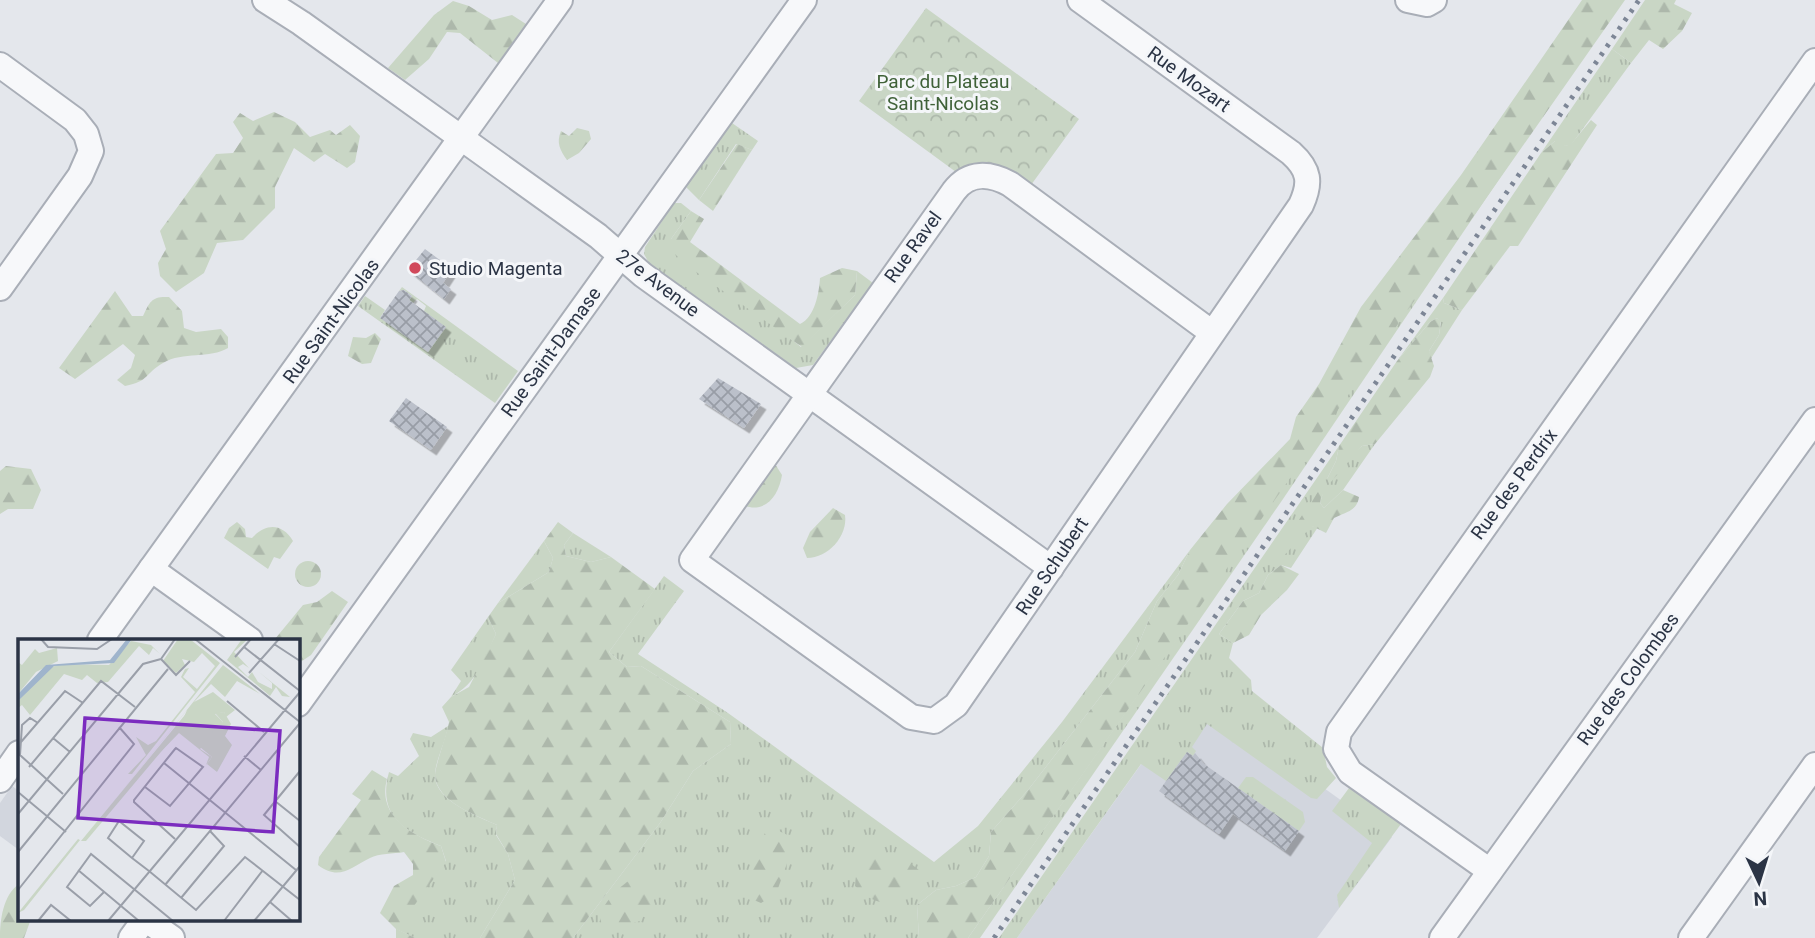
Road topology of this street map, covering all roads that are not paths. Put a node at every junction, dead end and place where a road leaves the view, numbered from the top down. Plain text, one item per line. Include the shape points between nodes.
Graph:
1 (265, 0) edge
2 (560, 0) edge
3 (804, 0) edge
4 (1080, 0) edge
5 (1408, 0) edge
6 (1434, 0) edge
7 (1815, 61) edge
8 (0, 65) edge
9 (461, 138) junction
10 (1298, 159) joint
11 (620, 256) junction
12 (0, 288) edge
13 (1211, 332) junction
14 (808, 393) junction
15 (1815, 420) edge
16 (692, 560) joint
17 (1051, 568) junction
18 (151, 569) junction
19 (101, 639) edge
20 (249, 639) edge
21 (302, 688) edge
22 (18, 754) edge
23 (1815, 765) edge
24 (0, 780) edge
25 (1490, 871) junction
26 (144, 920) edge
27 (146, 920) edge
28 (131, 938) edge
29 (172, 938) edge
30 (1442, 938) edge
31 (1691, 938) edge

1 - 9 street, 27e Avenue
2 - 9 street, Rue Saint-Nicolas
3 - 11 street, Rue Saint-Damase
4 - 10 street, Rue Mozart
5 - 6 street via 1427,4
7 - 25 street, Rue des Perdrix via 1339,732 1336,749 1350,772
8 - 12 street via 75,120 90,151 80,176
9 - 11 street, 27e Avenue
9 - 18 street, Rue Saint-Nicolas
10 - 13 street, Rue Schubert via 1309,177 1301,205
11 - 14 street, 27e Avenue
11 - 21 street, Rue Saint-Damase
13 - 14 street, Rue Ravel via 1010,184 997,177 976,176 959,184
13 - 17 street, Rue Schubert
14 - 16 street, Rue Ravel
14 - 17 street, 27e Avenue
15 - 25 street, Rue des Colombes
16 - 17 street, Rue Schubert via 911,717 926,721 940,718 956,705
18 - 19 street, Rue Saint-Nicolas
18 - 20 street
22 - 24 street
23 - 31 street
25 - 30 street, Rue des Colombes
26 - 28 street
27 - 29 street

